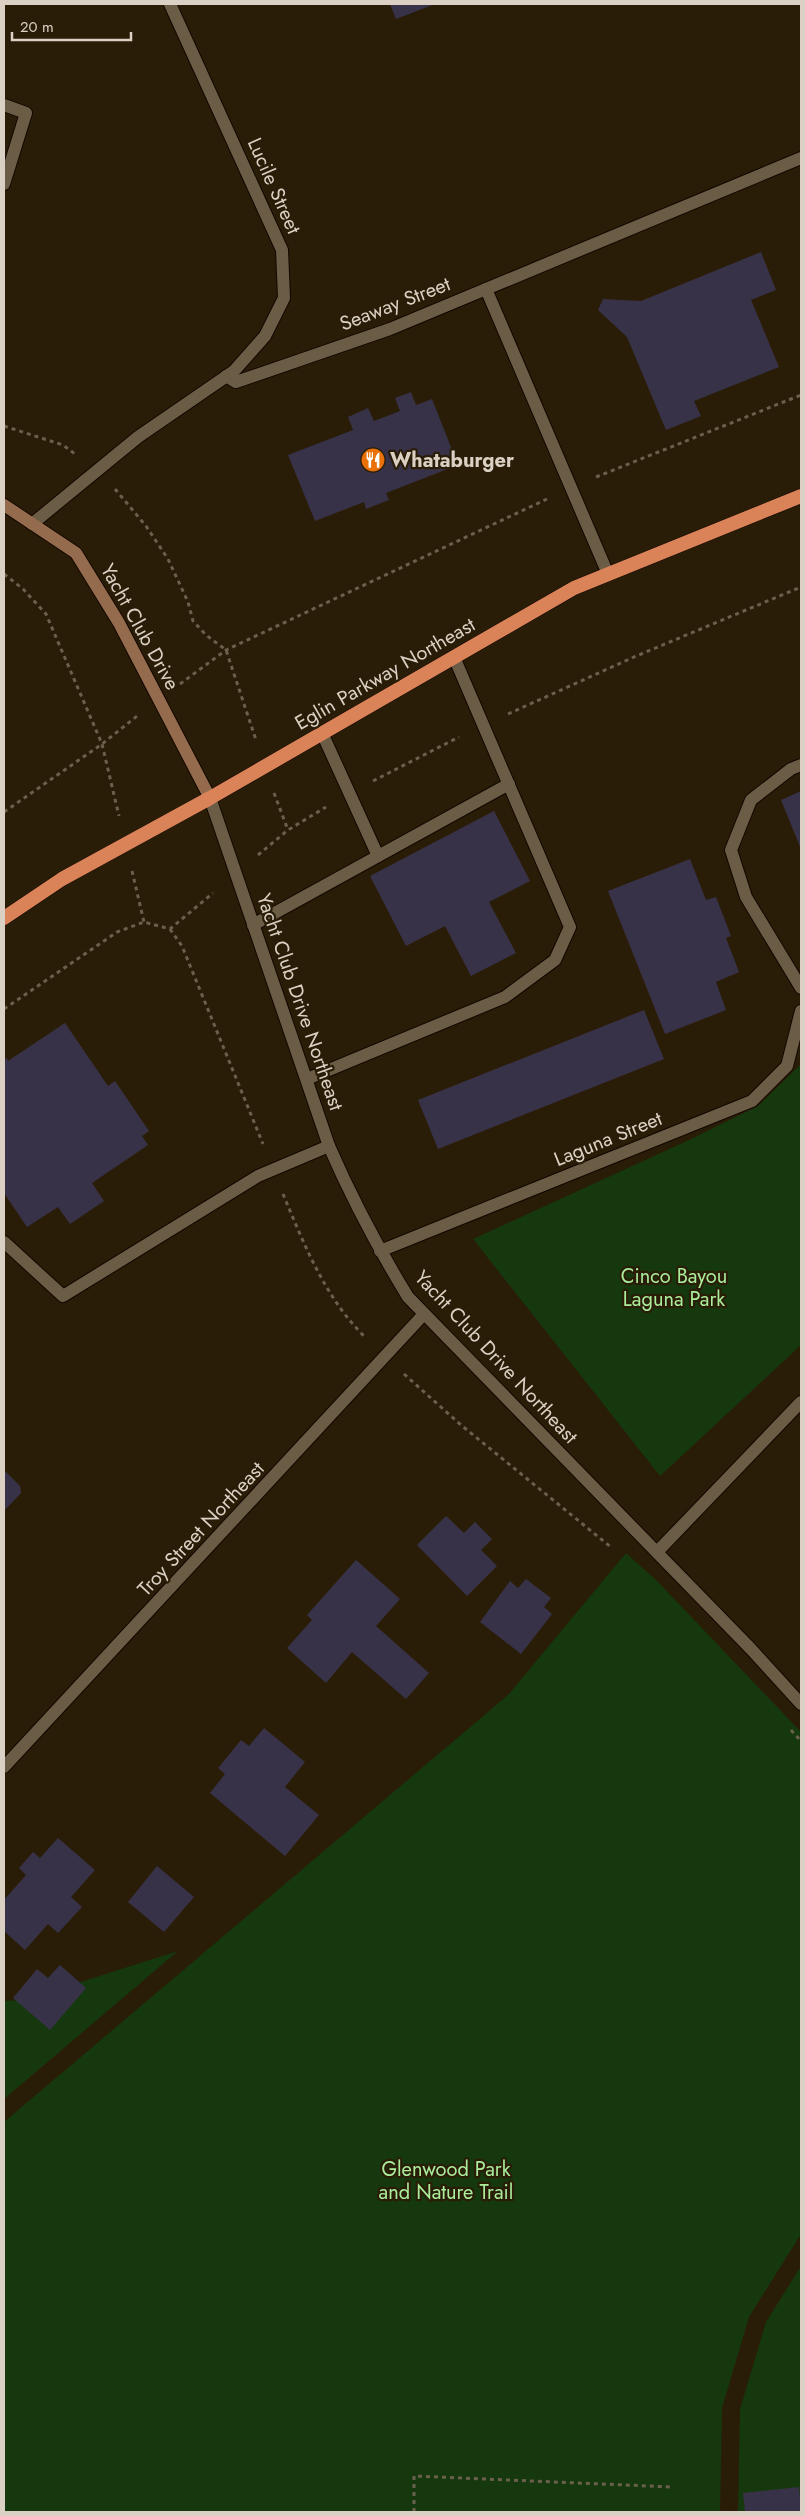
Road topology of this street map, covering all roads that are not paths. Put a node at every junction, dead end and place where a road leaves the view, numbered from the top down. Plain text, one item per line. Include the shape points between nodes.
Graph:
1 (170, 4) edge
2 (4, 105) edge
3 (801, 158) edge
4 (4, 184) edge
5 (486, 289) junction
6 (226, 376) junction
7 (801, 496) edge
8 (4, 505) edge
9 (32, 524) junction
10 (608, 574) junction
11 (454, 657) junction
12 (322, 733) junction
13 (801, 766) edge
14 (509, 784) junction
15 (210, 798) junction
16 (378, 856) junction
17 (4, 918) edge
18 (253, 925) junction
19 (801, 988) edge
20 (801, 1011) edge
21 (307, 1079) junction
22 (329, 1146) junction
23 (4, 1242) edge
24 (380, 1251) junction
25 (424, 1314) junction
26 (801, 1402) edge
27 (657, 1552) junction
28 (801, 1704) edge
29 (4, 1768) edge

1 - 6 street, Lucile Street via 282,250 284,298 265,336
2 - 4 street via 26,113
3 - 5 street, Seaway Street
5 - 6 street, Seaway Street via 390,329 236,382
5 - 10 street
6 - 9 street via 138,437
7 - 10 highway, Eglin Parkway Northeast
8 - 9 main road, Yacht Club Drive
9 - 15 main road, Yacht Club Drive via 76,554 119,623
10 - 11 highway, Eglin Parkway Northeast via 574,588
11 - 12 highway, Eglin Parkway Northeast
11 - 14 street
12 - 15 highway, Eglin Parkway Northeast
12 - 16 street
13 - 19 street via 791,769 751,800 730,850 746,897
14 - 16 street
14 - 21 street via 570,927 555,960 505,997
15 - 17 highway, Eglin Parkway Northeast via 62,880
15 - 18 street, Yacht Club Drive Northeast
16 - 18 street
18 - 21 street, Yacht Club Drive Northeast
20 - 24 street, Laguna Street via 787,1066 752,1102
21 - 22 street, Yacht Club Drive Northeast
22 - 23 street via 258,1176 63,1296
22 - 24 street, Yacht Club Drive Northeast
24 - 25 street, Yacht Club Drive Northeast via 408,1297
25 - 27 street, Yacht Club Drive Northeast
25 - 29 street, Troy Street Northeast
26 - 27 street
27 - 28 street, Yacht Club Drive Northeast

